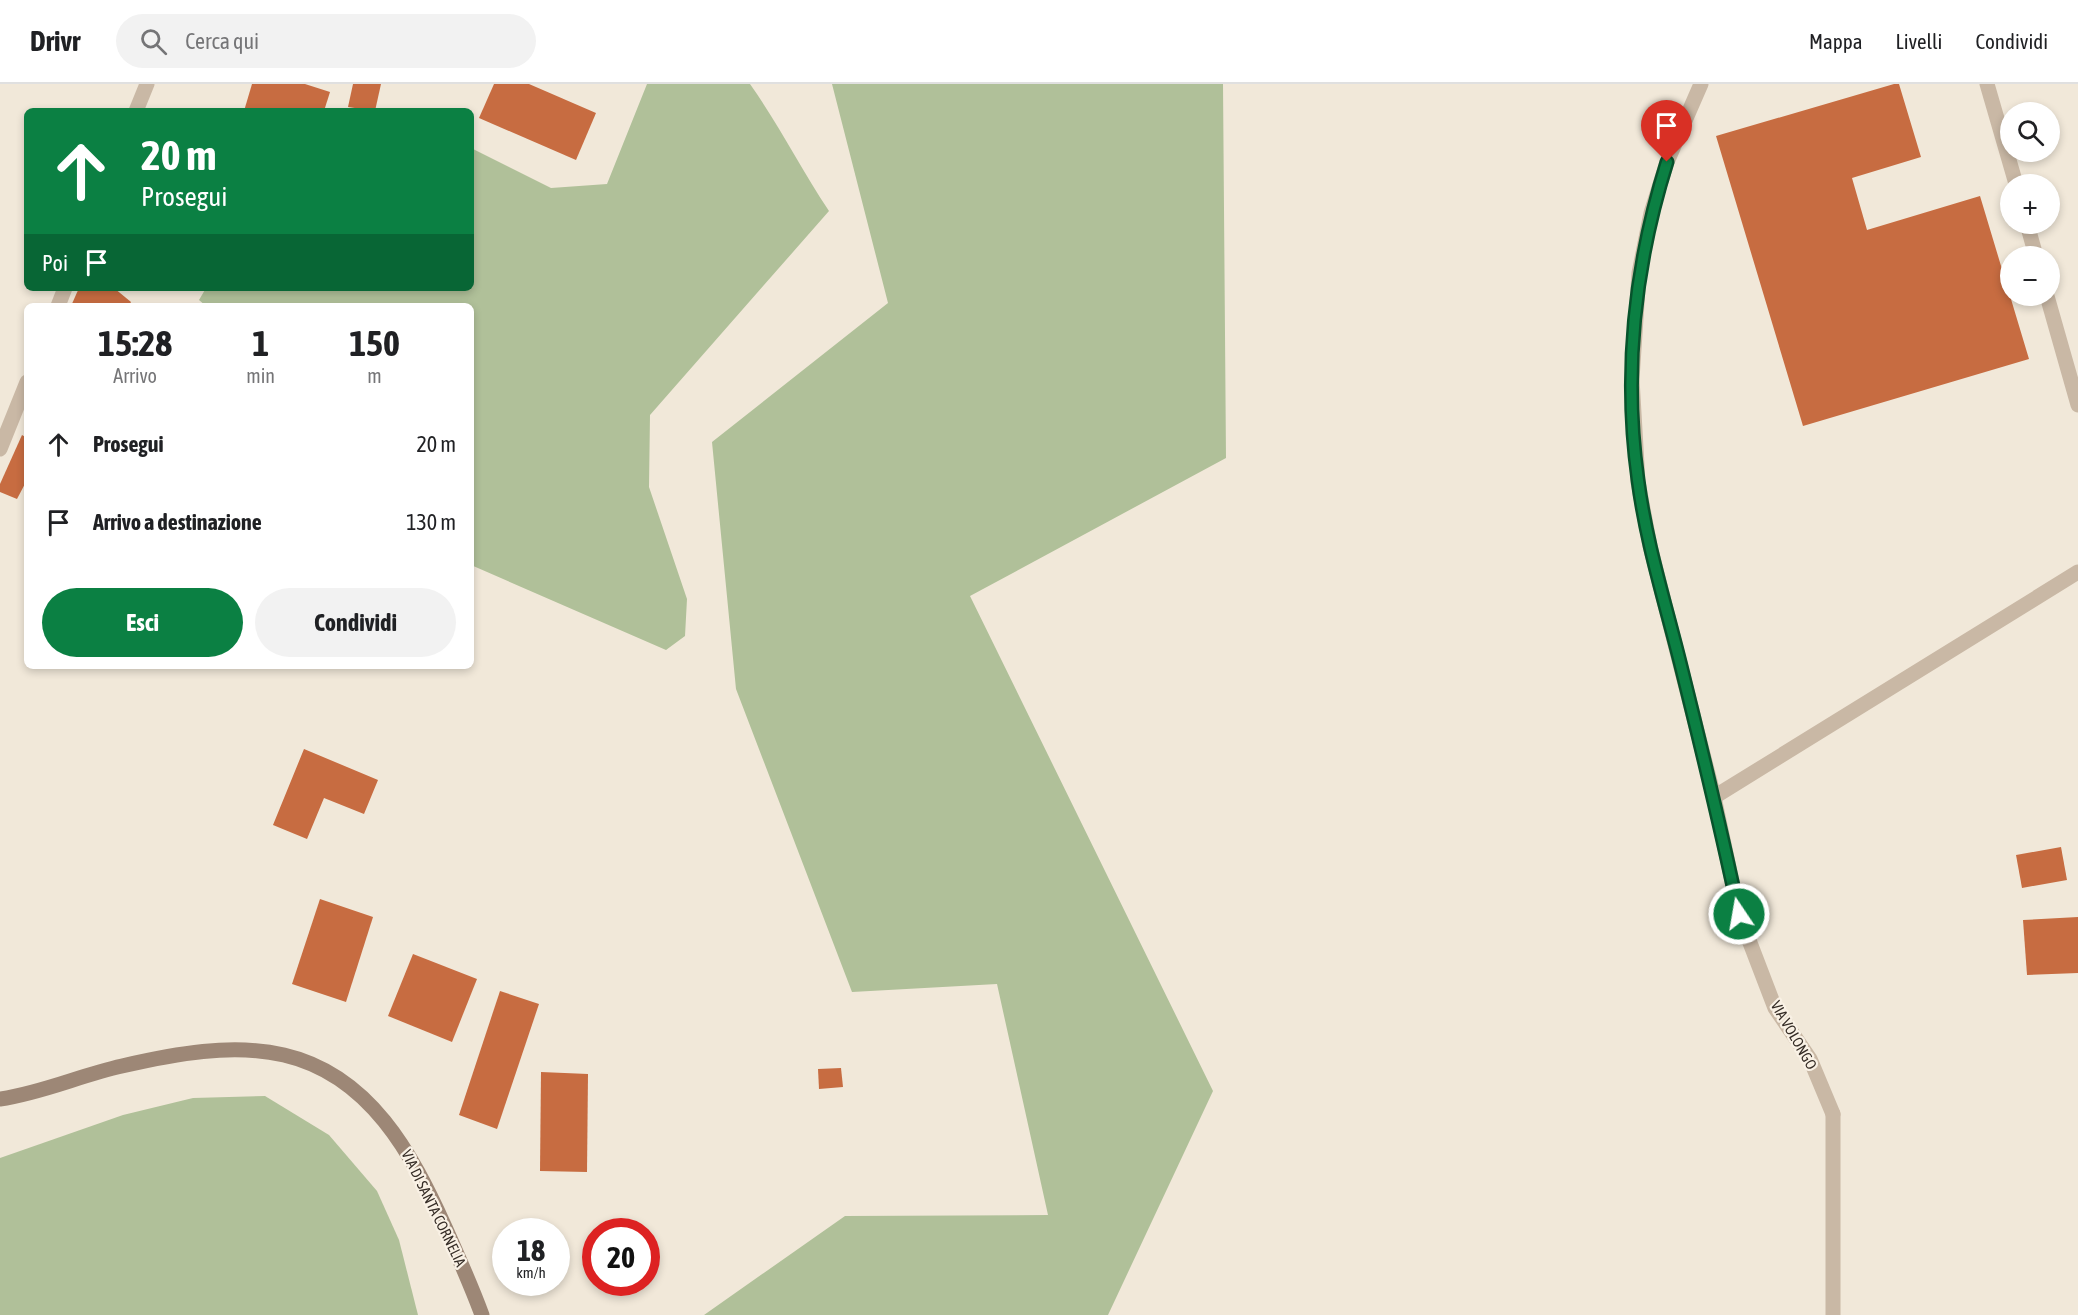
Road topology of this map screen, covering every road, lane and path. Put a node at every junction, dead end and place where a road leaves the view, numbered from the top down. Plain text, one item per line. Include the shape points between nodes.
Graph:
1 (147, 84) edge
2 (1701, 84) edge
3 (1988, 84) edge
4 (137, 108) edge
5 (2013, 174) edge
6 (2050, 306) edge
7 (24, 389) edge
8 (2078, 405) edge
9 (0, 449) edge
10 (2078, 572) edge
11 (1714, 797) junction
12 (0, 1099) edge
13 (482, 1315) edge
14 (1833, 1315) edge

1 - 4 street
2 - 11 street, VIA VOLONGO via 1679,129 1651,213 1633,340 1632,413 1638,482 1650,546
3 - 5 street
6 - 8 street
7 - 9 street
10 - 11 street
11 - 14 street, VIA VOLONGO via 1739,914 1775,1008 1810,1059 1833,1114
12 - 13 street, VIA DI SANTA CORNELIA via 120,1066 197,1053 254,1051 307,1063 360,1094 403,1143 425,1183

